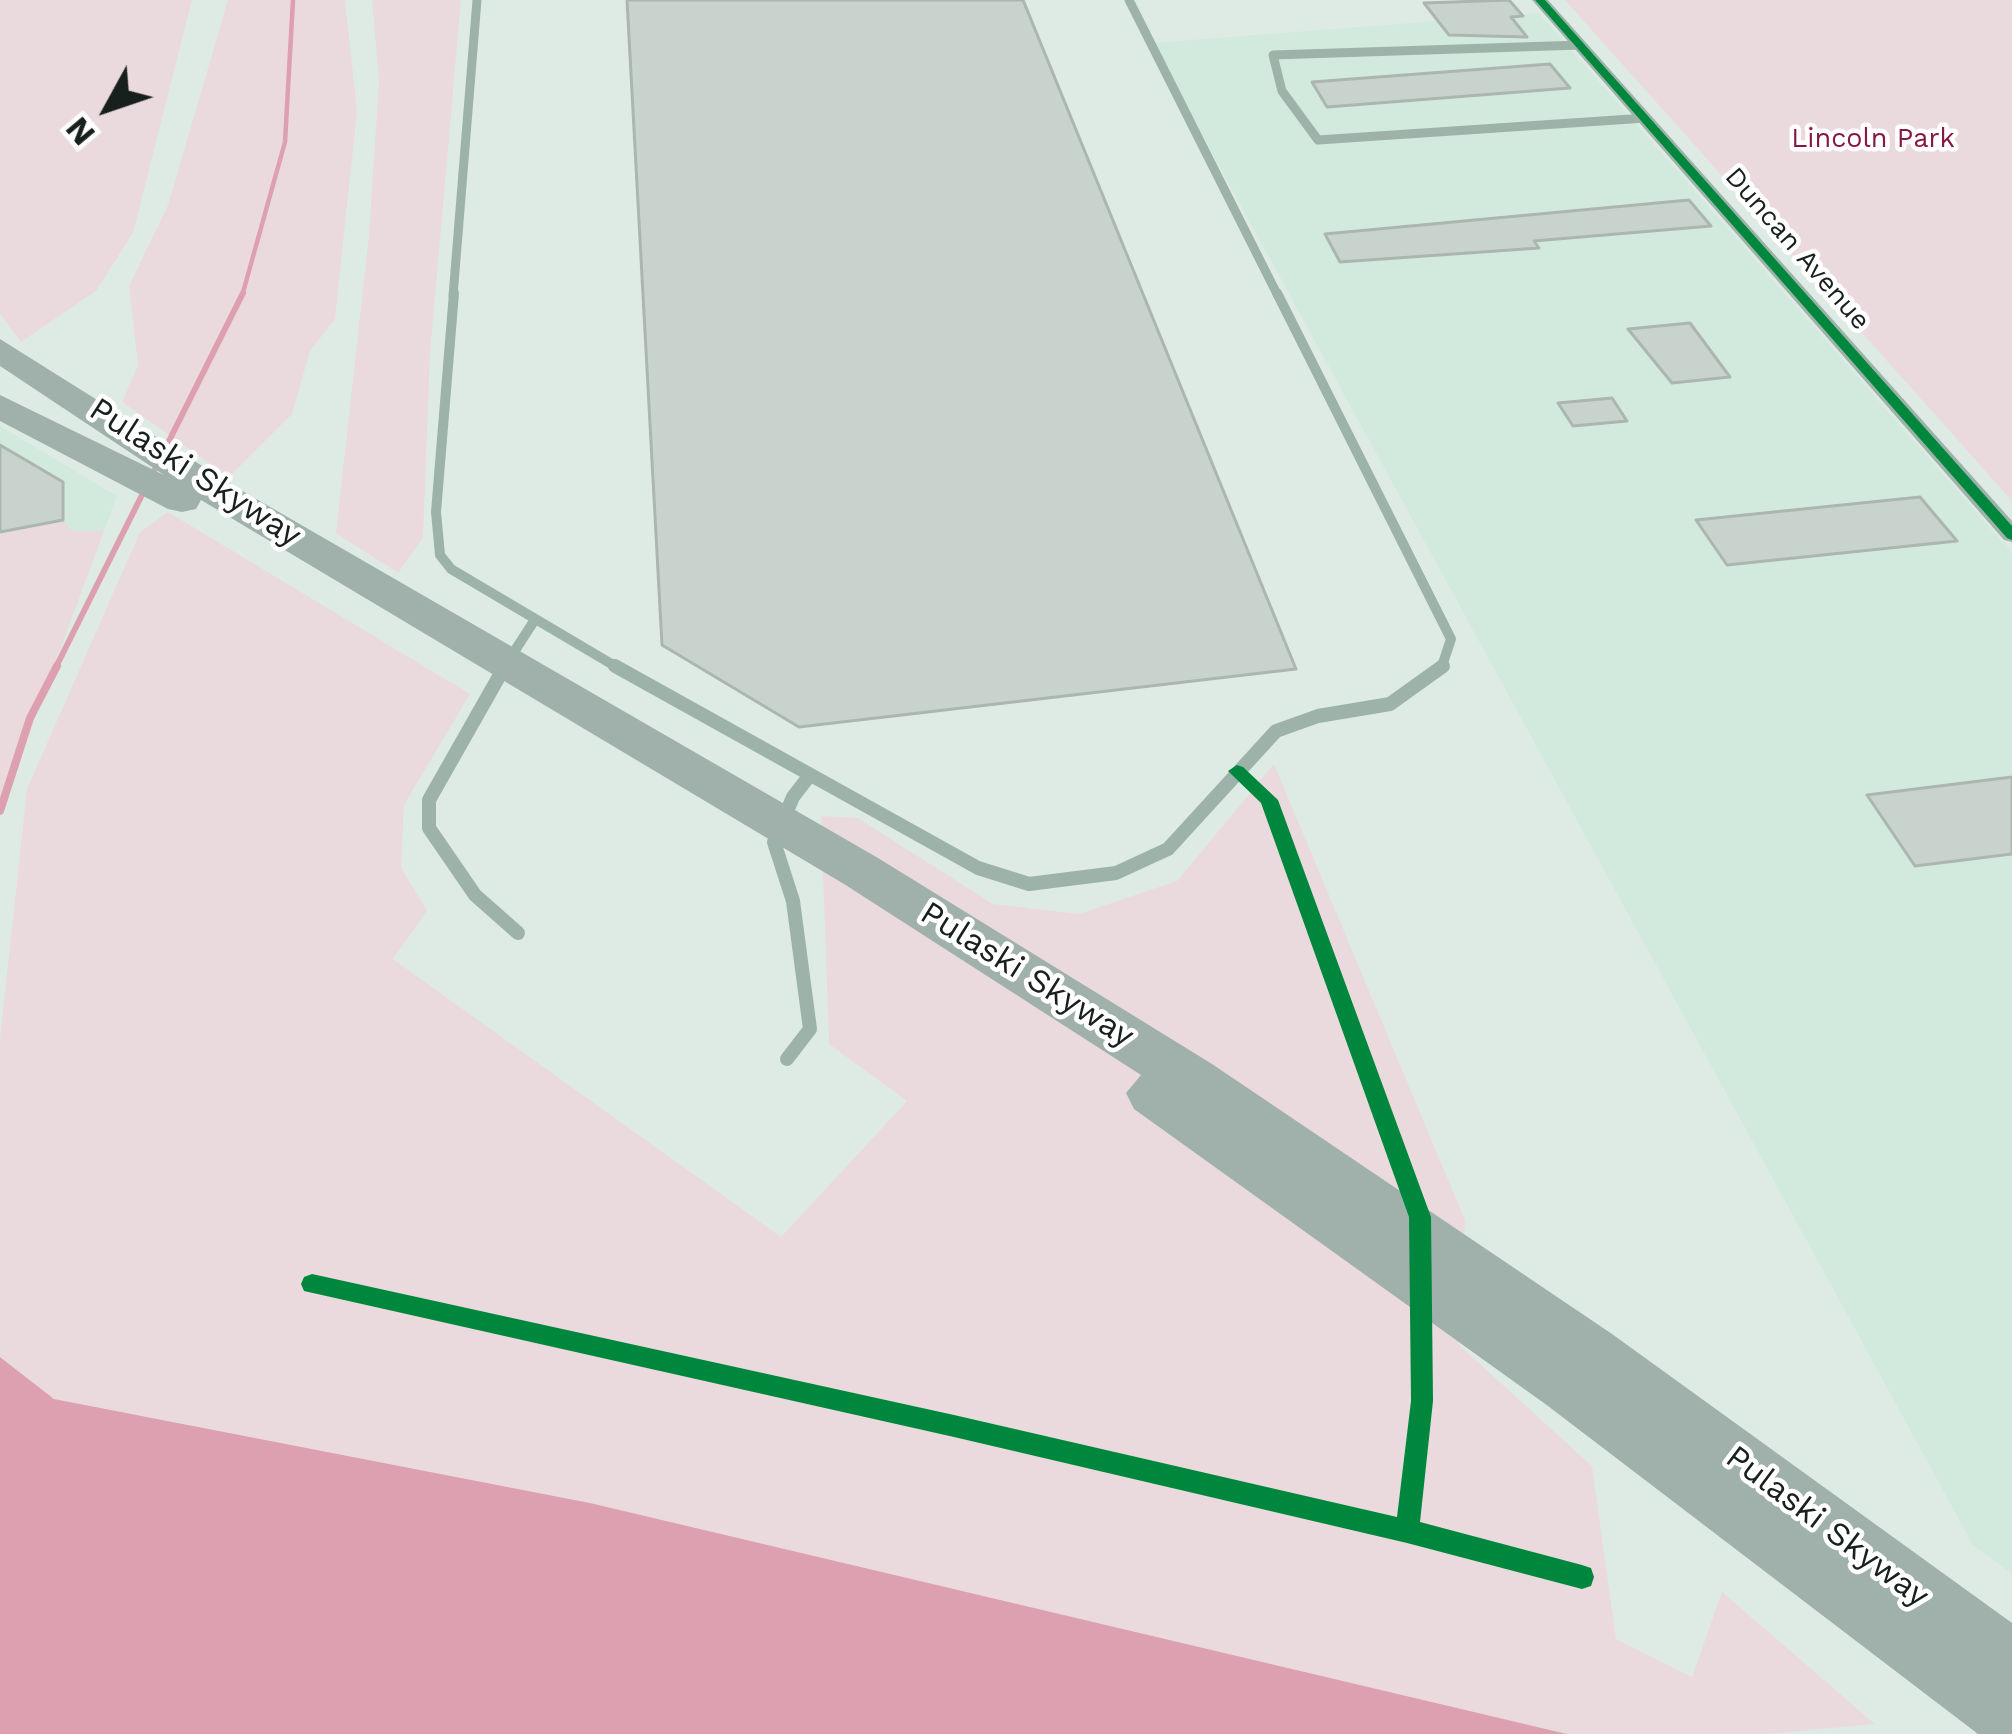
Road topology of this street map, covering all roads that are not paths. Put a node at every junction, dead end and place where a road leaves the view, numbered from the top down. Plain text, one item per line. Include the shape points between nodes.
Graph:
1 (477, 0) edge
2 (1129, 0) edge
3 (1540, 0) edge
4 (1582, 45) junction
5 (1646, 118) junction
6 (0, 350) edge
7 (0, 406) edge
8 (2012, 536) edge
9 (534, 621) junction
10 (810, 775) junction
11 (518, 933) dead end
12 (787, 1060) dead end
13 (2012, 1664) edge
14 (2012, 1717) edge

1 - 9 lane via 436,512 440,555 451,569
2 - 10 lane via 1451,639 1444,665 1390,704 1276,731 1168,849 1116,874 1029,884 978,868
3 - 4 street, Duncan Avenue
4 - 5 street, Duncan Avenue
4 - 5 lane via 1273,55 1282,91 1318,140
5 - 8 street, Duncan Avenue
6 - 13 highway, Pulaski Skyway via 226,498 861,871 1193,1080 1591,1354
7 - 14 highway, Pulaski Skyway via 184,501 1081,1046 1551,1372
9 - 10 lane
9 - 11 lane via 429,800 429,828 476,895
10 - 12 lane via 774,842 793,902 810,1029

